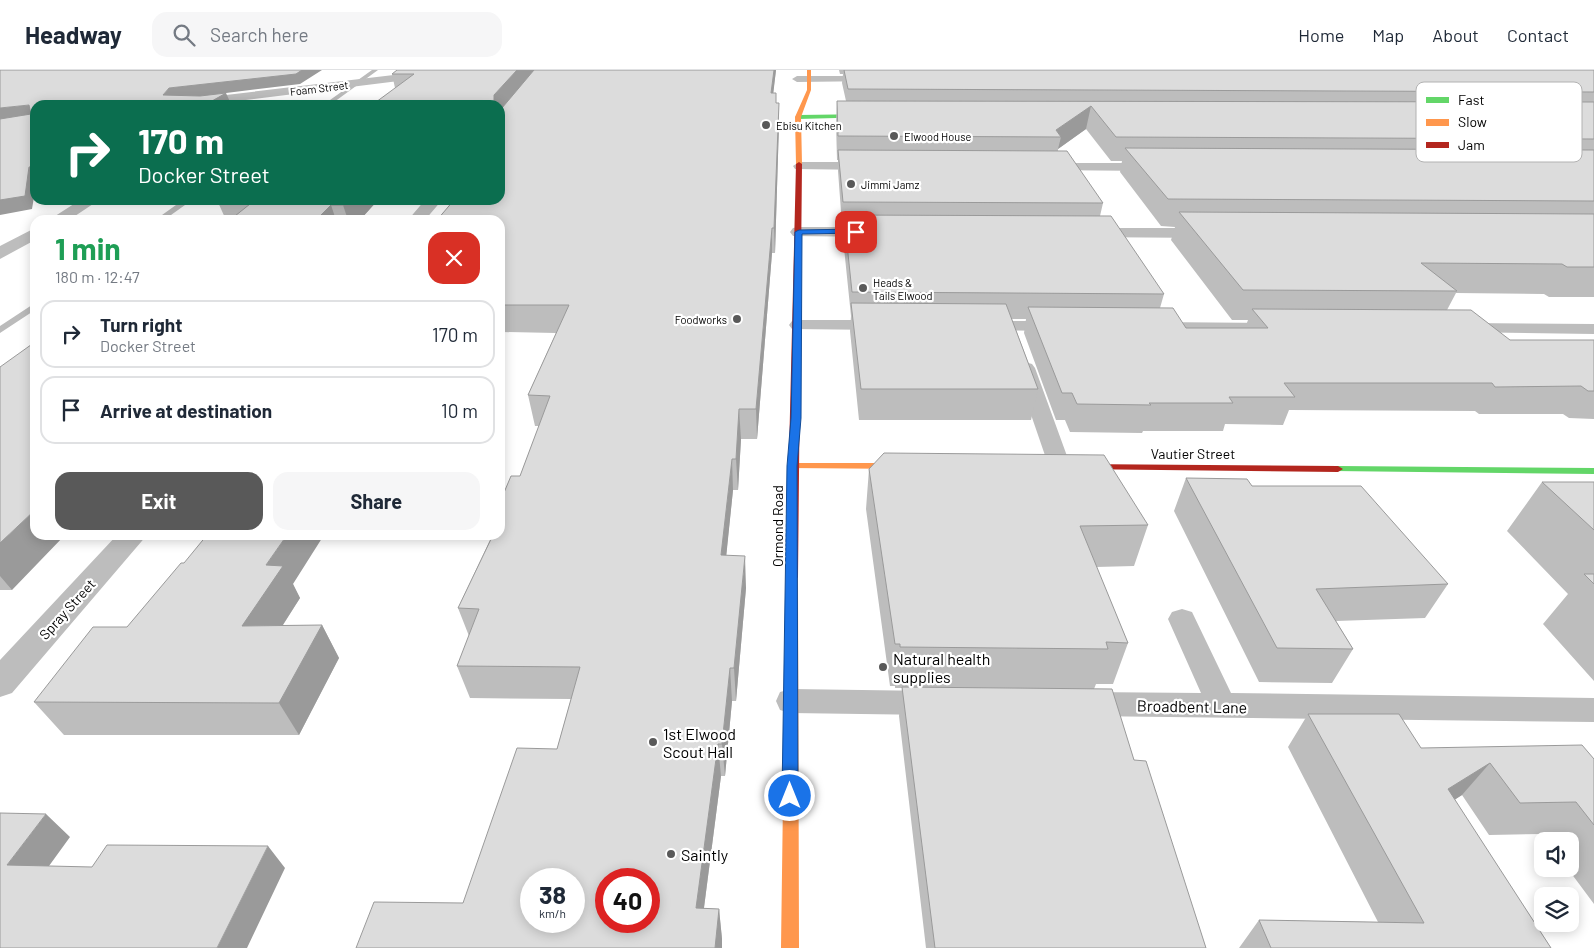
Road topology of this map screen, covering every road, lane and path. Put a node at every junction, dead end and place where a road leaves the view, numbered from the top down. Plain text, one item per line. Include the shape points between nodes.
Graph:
1 (463, 70) edge
2 (803, 74) edge
3 (886, 79) edge
4 (261, 95) junction
5 (218, 100) edge
6 (252, 100) edge
7 (800, 111) junction
8 (884, 116) edge
9 (800, 166) junction
10 (880, 166) edge
11 (1029, 167) edge
12 (1168, 168) edge
13 (82, 205) edge
14 (430, 205) edge
15 (66, 215) edge
16 (420, 215) edge
17 (799, 232) junction
18 (895, 232) edge
19 (1065, 233) edge
20 (1225, 233) edge
21 (30, 236) edge
22 (0, 254) edge
23 (798, 325) junction
24 (900, 326) edge
25 (970, 326) edge
26 (1079, 326) edge
27 (1138, 327) edge
28 (1297, 328) edge
29 (1445, 328) edge
30 (1594, 329) edge
31 (1015, 341) junction
32 (792, 466) junction
33 (922, 466) edge
34 (1055, 467) joint
35 (1594, 471) edge
36 (129, 540) edge
37 (1182, 620) dead end
38 (0, 683) edge
39 (791, 701) junction
40 (958, 703) edge
41 (1055, 704) edge
42 (1222, 706) junction
43 (1594, 710) edge
44 (790, 948) edge

1 - 4 street, Foam Street
2 - 3 lane
2 - 7 street, Ormond Road via 797,95
4 - 5 street, Foam Street
4 - 6 street
7 - 8 street
7 - 9 street, Ormond Road
9 - 10 lane
9 - 17 street, Ormond Road
11 - 12 lane
13 - 15 street
14 - 16 street
17 - 18 street
17 - 23 street, Ormond Road
19 - 20 street
21 - 22 street
23 - 24 lane
23 - 32 street, Ormond Road
25 - 31 lane
26 - 31 lane
27 - 28 lane
29 - 30 lane
31 - 34 lane
32 - 33 street
32 - 39 street, Ormond Road
34 - 35 street, Vautier Street
36 - 38 street, Spray Street
37 - 42 lane
39 - 40 lane
39 - 44 street, Ormond Road
41 - 42 lane, Broadbent Lane
42 - 43 lane, Broadbent Lane

